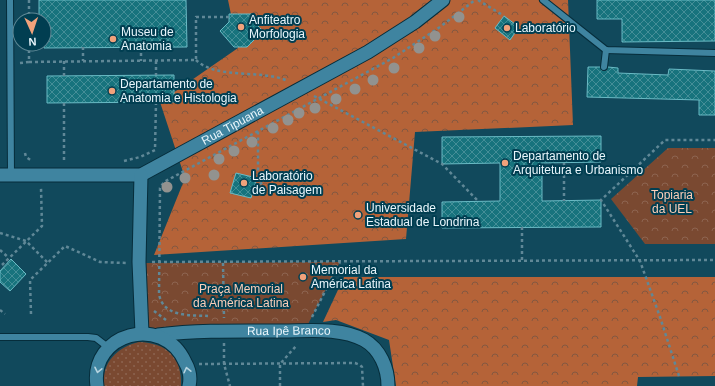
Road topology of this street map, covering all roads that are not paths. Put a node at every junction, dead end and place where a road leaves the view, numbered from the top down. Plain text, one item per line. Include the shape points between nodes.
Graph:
1 (10, 0) edge
2 (443, 0) edge
3 (543, 0) edge
4 (606, 50) junction
5 (715, 53) edge
6 (604, 67) dead end
7 (6, 175) edge
8 (141, 175) junction
9 (142, 333) junction
10 (158, 336) junction
11 (0, 337) edge
12 (109, 348) junction
13 (97, 386) edge
14 (189, 386) edge
15 (388, 386) edge

1 - 7 lane
2 - 8 street, Rua Tipuana via 415,22 368,52
3 - 4 lane
4 - 5 lane
4 - 6 lane
7 - 8 street, Rua Tipuana
8 - 9 street via 139,262
9 - 10 street
9 - 12 street via 127,336
14 -> 10 street via 182,354 171,342
10 - 15 street, Rua Ipê Branco via 193,331 224,322 351,335 363,339 374,348 386,369
11 - 12 lane via 88,337 96,338
12 -> 13 street via 97,369

